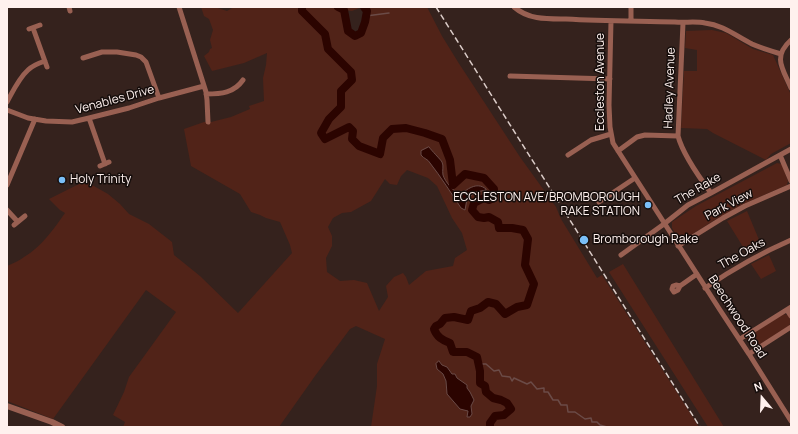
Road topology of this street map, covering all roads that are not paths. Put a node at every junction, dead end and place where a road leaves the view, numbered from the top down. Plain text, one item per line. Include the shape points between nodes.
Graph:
1 (179, 7) edge
2 (514, 7) edge
3 (631, 7) edge
4 (631, 20) junction
5 (611, 21) junction
6 (683, 23) junction
7 (40, 25) dead end
8 (791, 40) edge
9 (780, 54) junction
10 (83, 58) dead end
11 (45, 61) junction
12 (48, 67) dead end
13 (510, 76) dead end
14 (610, 79) junction
15 (243, 84) dead end
16 (204, 86) junction
17 (791, 88) edge
18 (206, 94) junction
19 (159, 98) junction
20 (7, 102) edge
21 (7, 110) edge
22 (89, 118) junction
23 (35, 119) junction
24 (208, 122) dead end
25 (611, 134) junction
26 (678, 136) junction
27 (791, 149) edge
28 (618, 151) junction
29 (568, 155) dead end
30 (780, 155) junction
31 (104, 164) dead end
32 (635, 178) junction
33 (791, 180) edge
34 (7, 184) edge
35 (791, 186) edge
36 (711, 193) junction
37 (599, 202) dead end
38 (7, 210) edge
39 (25, 216) dead end
40 (664, 224) junction
41 (791, 240) edge
42 (678, 246) junction
43 (621, 255) dead end
44 (697, 274) junction
45 (680, 286) dead end
46 (705, 288) junction
47 (789, 308) edge
48 (791, 316) edge
49 (791, 328) edge
50 (740, 339) junction
51 (749, 354) junction
52 (7, 406) edge
53 (790, 419) edge
54 (62, 427) edge

1 - 16 street
2 - 5 street via 528,16
3 - 4 street
4 - 5 street
4 - 6 street
5 - 14 street, Eccleston Avenue
6 - 9 street via 705,23 727,29 752,44
6 - 26 street, Hadley Avenue
7 - 11 street via 31,28
8 - 9 street
9 - 17 street via 781,64
10 - 19 street via 102,52 141,57 146,62
11 - 12 street
11 - 20 street via 29,69
13 - 14 street via 519,79
14 - 25 street, Eccleston Avenue
15 - 18 street via 228,92
16 - 18 street
16 - 19 street, Venables Drive
18 - 24 street
19 - 22 street, Venables Drive
21 - 23 street, Venables Drive
22 - 23 street, Venables Drive via 72,122
22 - 31 street
23 - 34 street
25 - 28 street, Eccleston Avenue
25 - 29 street via 591,140
26 - 28 street via 637,137
26 - 36 street, Hadley Avenue via 683,149
27 - 30 street, The Rake
28 - 32 street, Eccleston Avenue
30 - 33 street
30 - 36 street, The Rake
32 - 37 street
32 - 40 street, Eccleston Avenue
35 - 42 street, Park View via 745,206
36 - 40 street, The Rake via 688,205
38 - 39 street via 16,224
40 - 42 street, Beechwood Road
40 - 43 street, The Rake
41 - 46 street, The Oaks via 764,252
42 - 44 street, Beechwood Road
44 - 45 street
44 - 46 street, Beechwood Road
46 - 50 street, Beechwood Road
47 - 48 street
47 - 50 street
49 - 51 street
50 - 51 street, Beechwood Road
51 - 53 street, Beechwood Road
52 - 54 street

